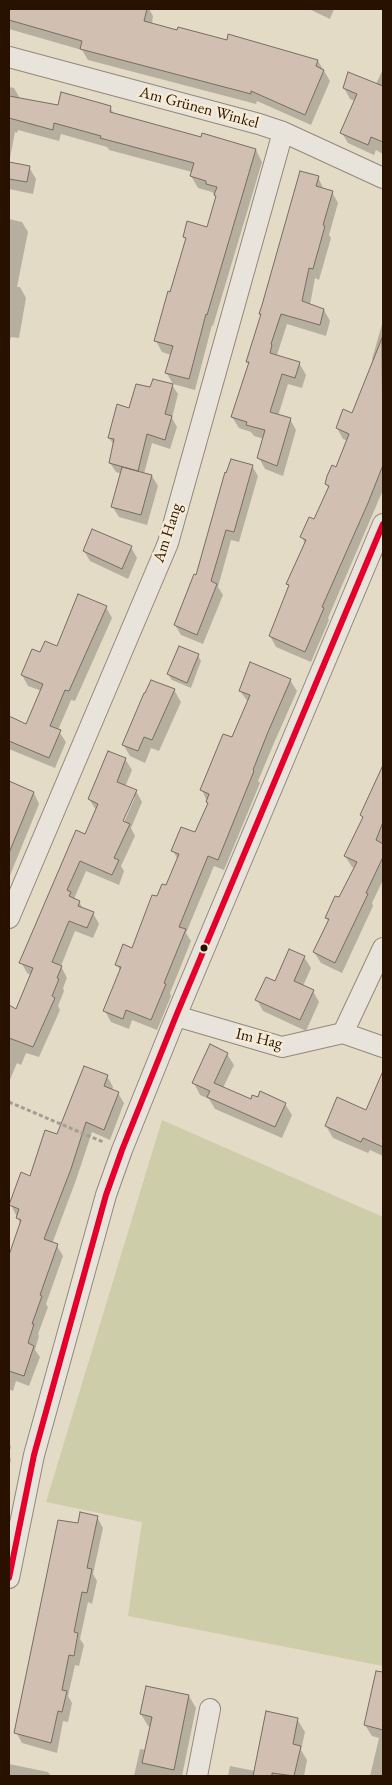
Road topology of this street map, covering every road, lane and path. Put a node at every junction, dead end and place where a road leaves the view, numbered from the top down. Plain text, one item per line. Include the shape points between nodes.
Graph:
1 (9, 57) edge
2 (283, 132) junction
3 (383, 178) edge
4 (383, 524) edge
5 (9, 918) edge
6 (383, 948) edge
7 (176, 1016) junction
8 (343, 1033) junction
9 (383, 1047) edge
10 (9, 1102) edge
11 (122, 1150) junction
12 (9, 1578) edge
13 (210, 1709) dead end
14 (197, 1776) edge

1 - 2 street, Am Grünen Winkel
2 - 3 street, Am Grünen Winkel
2 - 5 street, Am Hang via 168,543
4 - 7 street
6 - 8 street
7 - 8 street, Im Hag via 282,1047
7 - 11 street
8 - 9 street
10 - 11 path
11 - 12 street via 106,1195 34,1455
13 - 14 street

